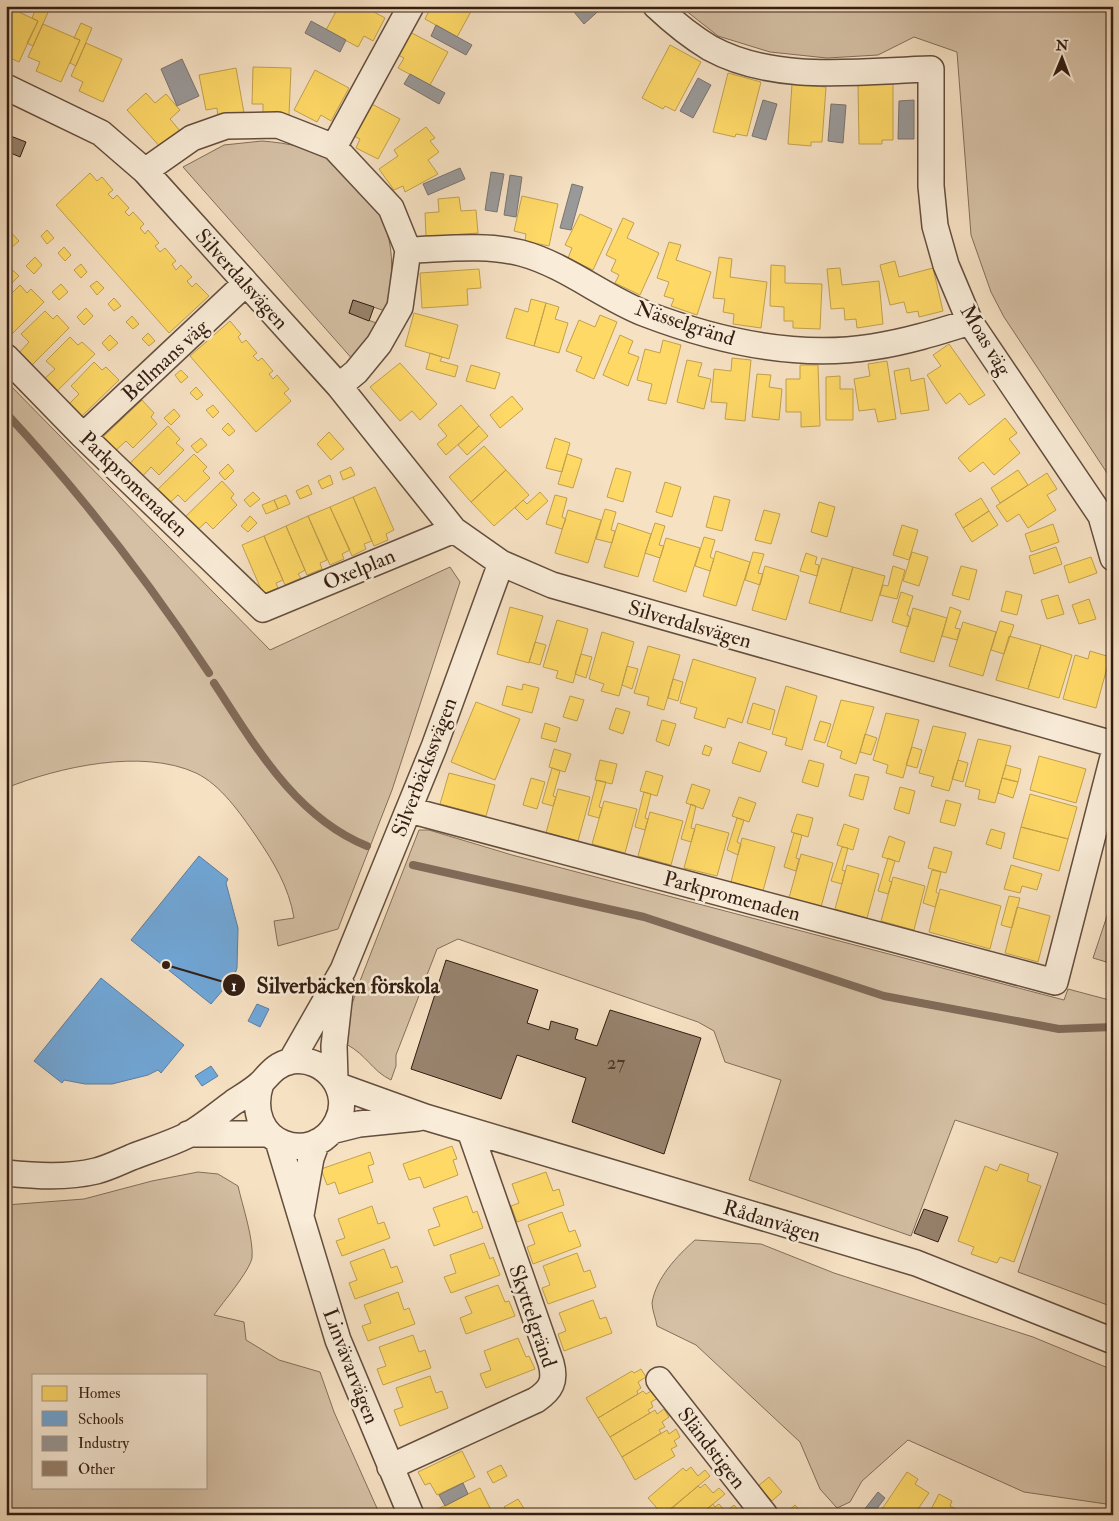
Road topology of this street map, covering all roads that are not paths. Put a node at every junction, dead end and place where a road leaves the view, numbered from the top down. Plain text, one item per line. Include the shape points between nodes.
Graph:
1 (411, 6) edge
2 (656, 6) edge
3 (6, 87) edge
4 (334, 147) junction
5 (145, 171) junction
6 (408, 250) junction
7 (246, 283) junction
8 (970, 322) junction
9 (6, 357) edge
10 (339, 386) junction
11 (83, 436) junction
12 (454, 530) junction
13 (1113, 558) edge
14 (500, 562) junction
15 (263, 609) joint
16 (1113, 744) edge
17 (1113, 757) edge
18 (408, 810) junction
19 (343, 970) junction
20 (291, 1061) junction
21 (337, 1082) junction
22 (261, 1083) junction
23 (425, 1118) junction
24 (470, 1131) junction
25 (188, 1134) junction
26 (324, 1136) junction
27 (273, 1138) junction
28 (6, 1173) edge
29 (301, 1215) junction
30 (1113, 1341) edge
31 (659, 1380) dead end
32 (390, 1467) junction
33 (411, 1515) edge
34 (765, 1515) edge

1 - 4 street
2 - 8 street, Moas väg via 680,28 711,48 745,62 817,72 931,69 931,186 935,226 946,265
3 - 5 street, Silverdalsvägen via 100,133
4 - 5 street via 278,125 226,126 192,138
4 - 6 street via 391,208
5 - 7 street, Silverdalsvägen
6 - 8 street, Nässelgränd via 490,248 522,253 645,314 710,335 776,349 871,348 921,338
6 - 10 street via 400,307 379,344 356,372
7 - 10 street, Silverdalsvägen
7 - 11 street, Bellmans väg
8 - 13 street, Moas väg via 1102,516
9 - 11 street, Parkpromenaden
10 - 12 street, Silverdalsvägen
11 - 15 street, Parkpromenaden
12 - 14 street, Silverdalsvägen
12 - 15 street, Oxelplan
14 - 16 street, Silverdalsvägen via 552,585
14 - 18 street, Silverbäckssvägen
17 - 18 street, Parkpromenaden via 1055,982
18 - 19 street, Silverbäckssvägen
19 - 20 street, Silverbäckssvägen
19 - 21 street, Silverbäckssvägen via 334,1046
20 - 21 street, Rådanvägen via 306,1060 320,1066
20 - 22 street, Rådanvägen via 277,1066
21 - 23 street, Rådanvägen
21 - 26 street via 342,1107 338,1121
22 - 25 street, Rådanvägen
22 - 27 street via 257,1097 259,1118
23 - 24 street, Rådanvägen
23 - 26 street, Rådanvägen via 358,1124
24 - 30 street, Rådanvägen via 916,1263
24 - 32 street, Skyttelgränd via 551,1363 552,1385 536,1400
25 - 27 street, Rådanvägen
25 - 28 street, Rådanvägen via 97,1171 59,1176
26 - 27 street, Rådanvägen via 292,1145
26 - 29 street, Linvävarvägen via 310,1158
27 - 29 street, Linvävarvägen
29 - 32 street, Linvävarvägen via 338,1340
31 - 34 street, Sländstigen
32 - 33 street, Linvävarvägen

